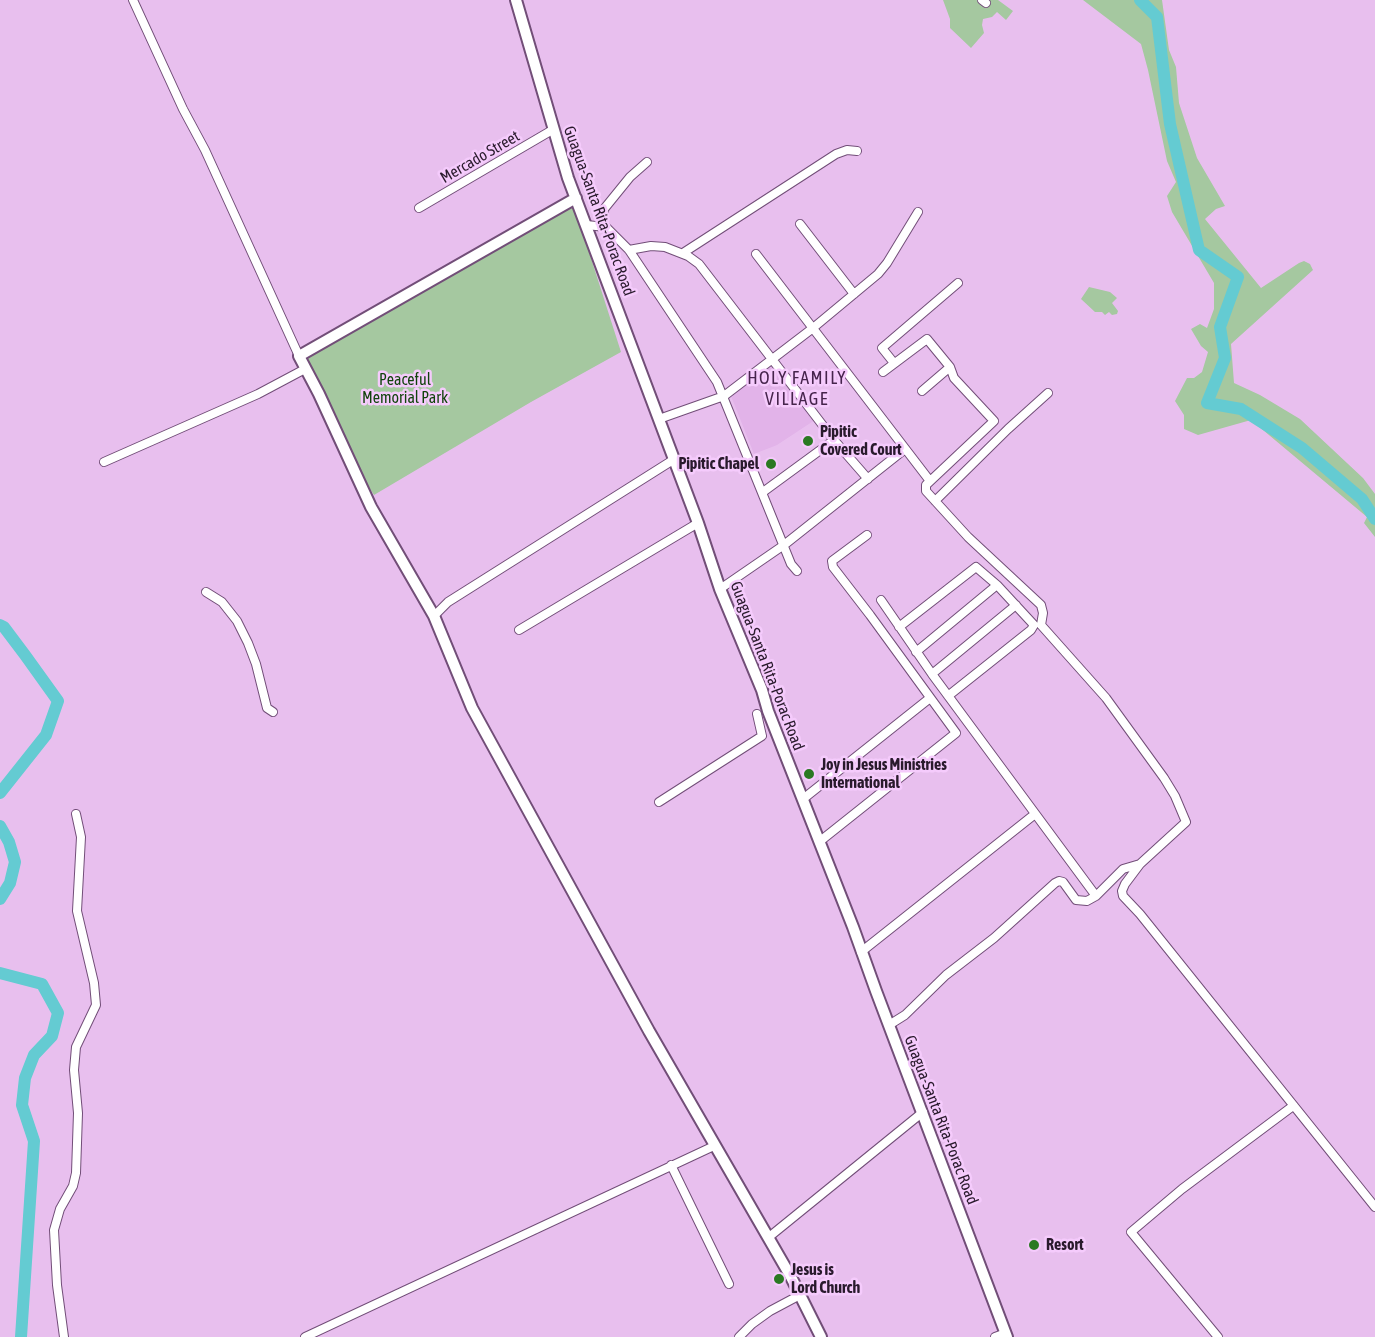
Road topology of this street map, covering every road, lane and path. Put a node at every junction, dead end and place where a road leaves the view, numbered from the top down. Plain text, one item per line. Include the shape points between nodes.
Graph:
1 (133, 0) edge
2 (516, 0) edge
3 (554, 129) junction
4 (857, 151) dead end
5 (647, 162) dead end
6 (576, 198) junction
7 (419, 208) dead end
8 (918, 212) dead end
9 (800, 224) dead end
10 (586, 225) junction
11 (602, 225) junction
12 (629, 250) junction
13 (683, 254) junction
14 (756, 254) dead end
15 (958, 283) dead end
16 (854, 294) junction
17 (813, 328) junction
18 (299, 356) junction
19 (772, 359) junction
20 (894, 363) junction
21 (950, 367) junction
22 (305, 369) junction
23 (883, 372) dead end
24 (922, 391) dead end
25 (1048, 393) dead end
26 (724, 396) junction
27 (659, 419) junction
28 (834, 440) junction
29 (905, 449) junction
30 (674, 460) junction
31 (104, 462) dead end
32 (868, 479) junction
33 (930, 481) junction
34 (763, 492) junction
35 (935, 501) junction
36 (698, 523) junction
37 (867, 535) dead end
38 (784, 545) junction
39 (797, 571) dead end
40 (997, 585) junction
41 (720, 589) junction
42 (206, 592) dead end
43 (881, 600) dead end
44 (1016, 605) junction
45 (434, 616) junction
46 (899, 627) junction
47 (519, 630) dead end
48 (916, 652) junction
49 (932, 674) junction
50 (948, 696) junction
51 (930, 698) junction
52 (273, 712) dead end
53 (757, 714) dead end
54 (802, 799) junction
55 (659, 802) dead end
56 (76, 814) dead end
57 (1035, 814) junction
58 (819, 842) junction
59 (1140, 864) junction
60 (1114, 877) junction
61 (1125, 884) junction
62 (1096, 896) junction
63 (861, 952) junction
64 (889, 1025) junction
65 (1293, 1106) junction
66 (923, 1112) junction
67 (714, 1146) junction
68 (671, 1165) junction
69 (1375, 1207) edge
70 (769, 1237) junction
71 (729, 1284) dead end
72 (800, 1295) junction
73 (1003, 1336) edge
74 (64, 1337) edge
75 (305, 1337) edge
76 (740, 1337) edge
77 (821, 1337) edge
78 (1218, 1337) edge

1 - 18 street
2 - 3 street, Guagua-Santa Rita-Porac Road
3 - 6 street, Guagua-Santa Rita-Porac Road
3 - 7 street, Mercado Street
4 - 13 street via 836,154
5 - 11 street via 604,209
6 - 10 street, Guagua-Santa Rita-Porac Road
6 - 18 street
8 - 16 street via 887,263
9 - 16 street
10 - 11 street
10 - 27 street, Guagua-Santa Rita-Porac Road
11 - 12 street
12 - 13 street via 658,246
12 - 26 street
13 - 19 street via 696,261
14 - 17 street
15 - 20 street via 882,348
16 - 17 street
17 - 19 street
17 - 29 street
18 - 22 street
19 - 26 street
19 - 28 street
20 - 21 street via 927,339
20 - 23 street
21 - 24 street
21 - 33 street via 954,378 994,421
22 - 31 street
22 - 45 street via 371,507
25 - 35 street
26 - 27 street
26 - 34 street
27 - 30 street, Guagua-Santa Rita-Porac Road
28 - 32 street
28 - 34 street
29 - 32 street
29 - 33 street
30 - 36 street, Guagua-Santa Rita-Porac Road
30 - 45 street via 448,602
32 - 38 street
33 - 35 street via 925,487
34 - 38 street
35 - 59 street via 1041,605 1041,625 1106,698 1175,796 1186,822
36 - 41 street, Guagua-Santa Rita-Porac Road
36 - 47 street
37 - 51 street via 831,564
38 - 39 street
38 - 41 street
40 - 44 street
40 - 46 street via 973,567
40 - 48 street
41 - 54 street, Guagua-Santa Rita-Porac Road
42 - 52 street via 222,602 237,621 256,664 267,708
43 - 46 street
44 - 49 street
44 - 50 street via 1034,628
45 - 67 street via 472,708
46 - 48 street
48 - 49 street
49 - 50 street
50 - 57 street
51 - 54 street
51 - 58 street via 956,733
53 - 55 street via 762,736
54 - 58 street, Guagua-Santa Rita-Porac Road
56 - 74 street via 81,837 78,911 96,1005 76,1047 76,1173 54,1230
57 - 62 street
57 - 63 street
58 - 63 street, Guagua-Santa Rita-Porac Road
59 - 60 street via 1123,869
59 - 61 street
60 - 61 street
60 - 62 street
61 - 65 street via 1123,896
62 - 64 street via 1087,901 1076,900 1063,882 1055,883
63 - 64 street, Guagua-Santa Rita-Porac Road
64 - 66 street, Guagua-Santa Rita-Porac Road
65 - 69 street
65 - 78 street via 1131,1232
66 - 70 street
66 - 73 street, Guagua-Santa Rita-Porac Road
67 - 68 street
67 - 70 street
68 - 71 street
68 - 75 street
70 - 72 street
72 - 76 street via 770,1311
72 - 77 street

